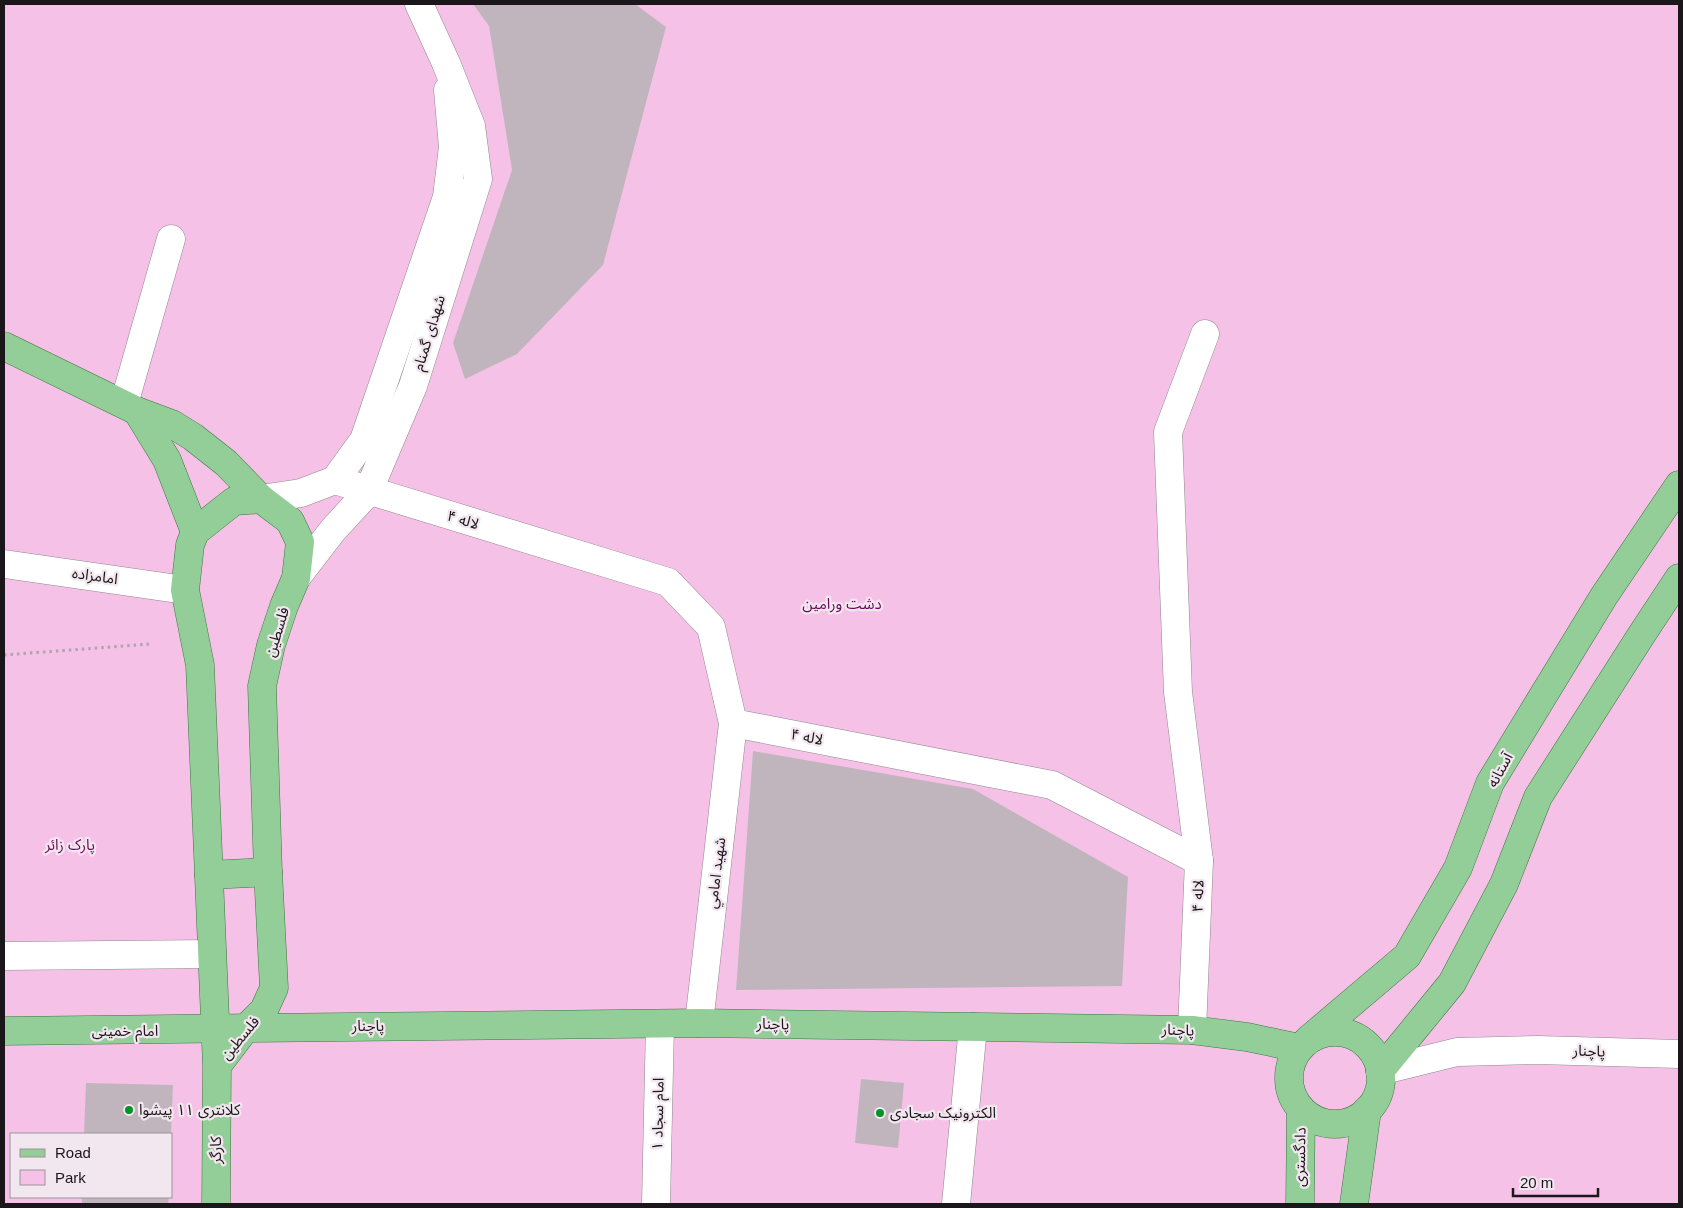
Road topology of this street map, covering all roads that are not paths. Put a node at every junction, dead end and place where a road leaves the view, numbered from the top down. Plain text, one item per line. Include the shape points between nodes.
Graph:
1 (419, 4) edge
2 (446, 64) junction
3 (171, 239) dead end
4 (1205, 334) dead end
5 (4, 346) edge
6 (131, 408) junction
7 (335, 480) junction
8 (1679, 485) edge
9 (368, 492) junction
10 (260, 499) junction
11 (194, 532) junction
12 (4, 564) edge
13 (296, 578) junction
14 (1679, 578) edge
15 (185, 590) junction
16 (733, 723) junction
17 (1199, 861) junction
18 (268, 872) junction
19 (209, 875) junction
20 (212, 954) junction
21 (4, 956) edge
22 (274, 988) junction
23 (698, 1023) junction
24 (660, 1024) junction
25 (316, 1027) junction
26 (973, 1027) junction
27 (245, 1029) junction
28 (215, 1030) junction
29 (1192, 1030) junction
30 (4, 1031) edge
31 (1304, 1044) junction
32 (1679, 1054) edge
33 (216, 1066) junction
34 (1380, 1072) junction
35 (1301, 1109) junction
36 (1367, 1110) junction
37 (216, 1204) edge
38 (656, 1204) edge
39 (956, 1204) edge
40 (1300, 1204) edge
41 (1354, 1204) edge

1 - 2 street, شهدای گمنام
2 - 7 street, شهدای گمنام via 452,146 447,197 364,440
2 - 9 street, شهدای گمنام via 471,126 478,179 413,386
3 - 6 street
4 - 17 street via 1168,432 1178,692
5 - 6 main road, فلسطین
6 - 10 main road, فلسطین via 172,424 193,437 226,463
6 - 11 main road via 167,460
7 - 9 street, لاله ۴
7 - 10 street via 301,493
8 - 31 main road, آستانه via 1604,596 1490,783 1458,868 1406,956
9 - 13 street, شهدای گمنام
9 - 16 street, لاله ۴ via 668,582 711,627
10 - 11 main road via 234,501
10 - 13 main road, فلسطین via 290,521 300,542
11 - 15 main road, فلسطین
12 - 15 street, امامزاده
13 - 18 main road, فلسطین via 271,645 262,686
14 - 34 main road via 1538,797 1504,884 1452,983
15 - 19 main road, فلسطین via 200,665
16 - 17 street, لاله ۴ via 1052,784
16 - 23 street, شهيد امامي
17 - 29 street, لاله ۴
18 - 19 main road
18 - 22 main road, فلسطین
19 - 20 main road, فلسطین
20 - 21 street
20 - 28 main road, فلسطین
22 - 25 main road via 291,1010
22 - 27 main road, فلسطین via 264,1010
23 - 24 main road, پاچنار
23 - 26 main road, پاچنار
24 - 25 main road, پاچنار
24 - 38 street, امام سجاد ۱
25 - 27 main road, پاچنار
26 - 29 main road, پاچنار
26 - 39 street
27 - 28 main road, امام خمینی
27 - 33 main road, فلسطین
28 - 30 main road, امام خمینی
28 - 33 main road, فلسطین
29 - 31 main road, پاچنار
31 - 34 main road via 1322,1034 1348,1034 1370,1047
31 - 35 main road via 1292,1059 1289,1072 1293,1097
32 - 34 street, پاچنار via 1538,1050 1457,1052
33 - 37 main road, کارگر
34 - 36 main road via 1376,1098
35 - 36 main road via 1326,1123 1355,1119
35 - 40 main road, دادگستری
36 - 41 main road

